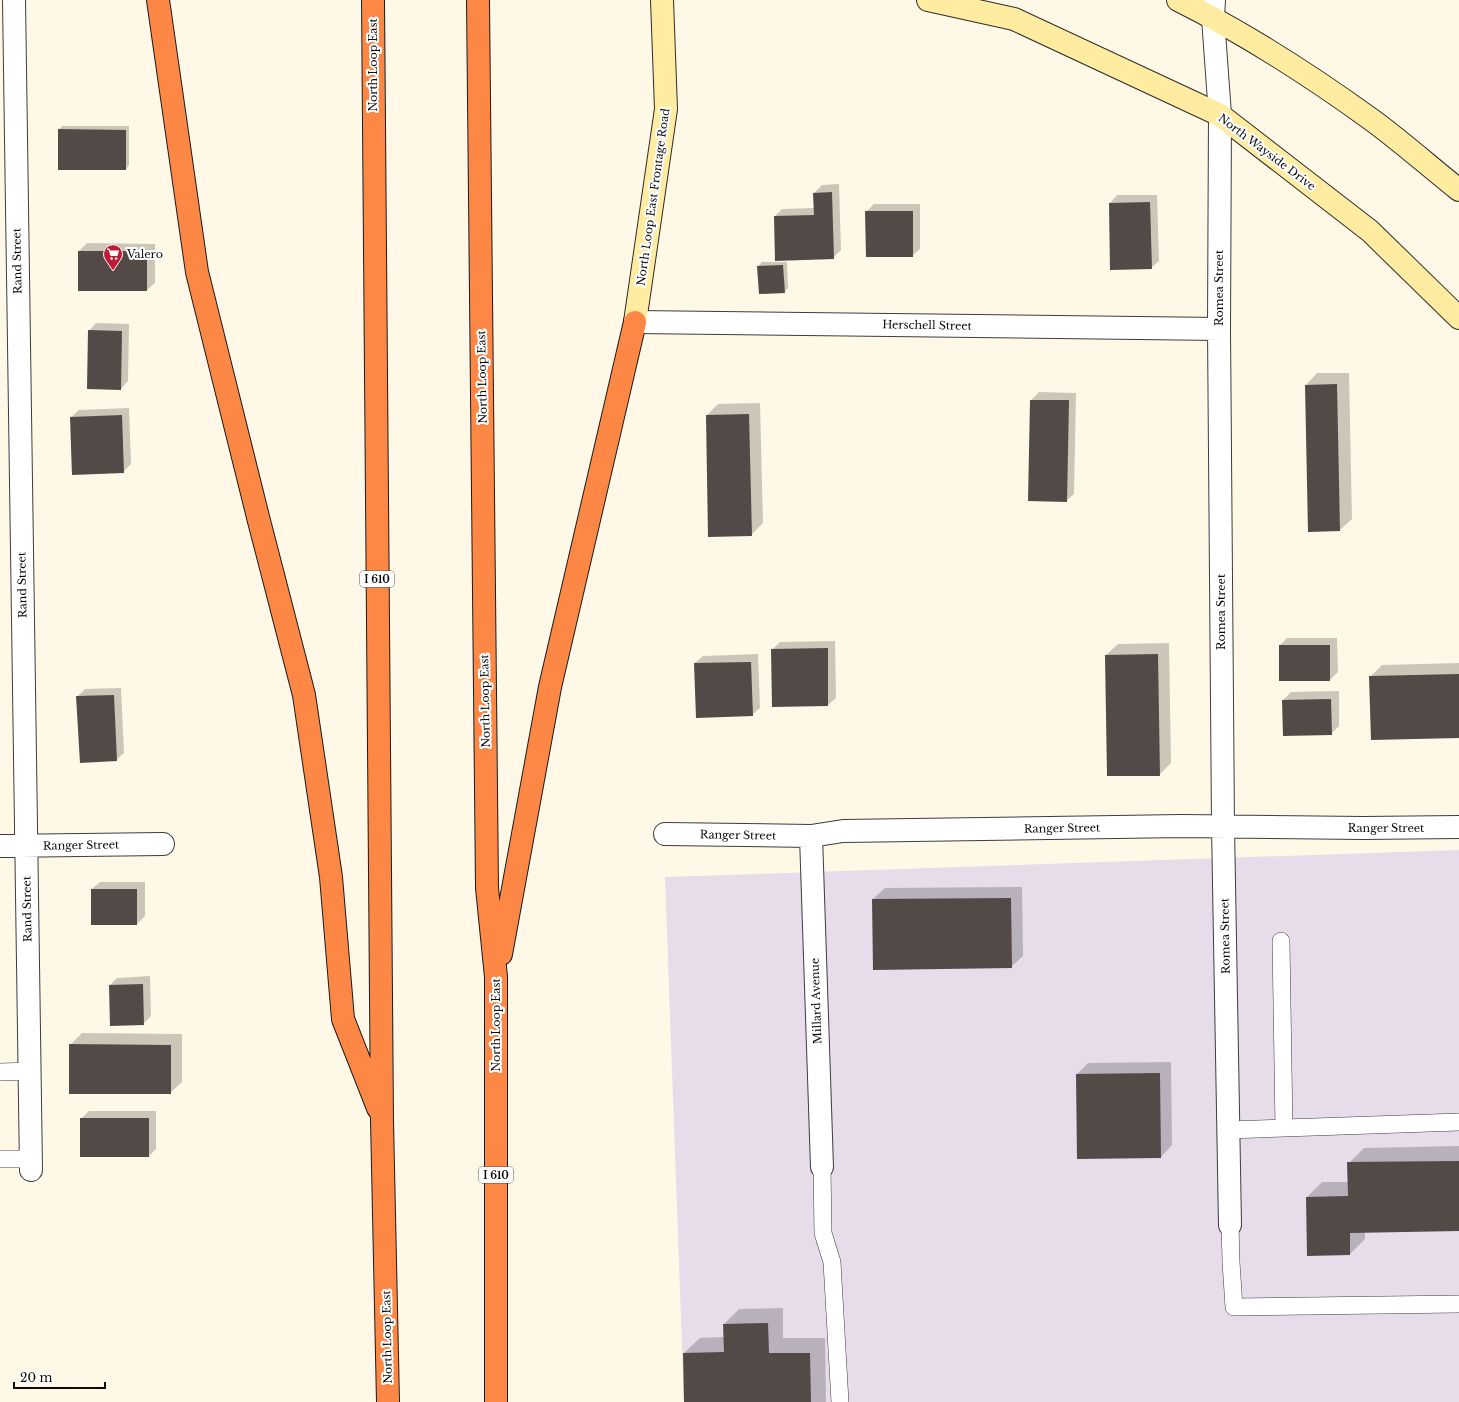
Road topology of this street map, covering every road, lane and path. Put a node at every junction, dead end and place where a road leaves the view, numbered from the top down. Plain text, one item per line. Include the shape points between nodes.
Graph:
1 (14, 0) edge
2 (158, 0) edge
3 (372, 0) edge
4 (478, 0) edge
5 (662, 0) edge
6 (928, 0) edge
7 (1178, 0) edge
8 (1213, 9) edge
9 (1220, 115) junction
10 (1459, 190) edge
11 (1459, 318) edge
12 (635, 322) junction
13 (1219, 329) junction
14 (1223, 826) junction
15 (1459, 827) edge
16 (665, 834) dead end
17 (811, 836) junction
18 (163, 844) dead end
19 (0, 846) edge
20 (26, 846) junction
21 (1281, 941) dead end
22 (496, 977) junction
23 (30, 1071) junction
24 (0, 1072) edge
25 (382, 1120) junction
26 (1459, 1122) edge
27 (1284, 1128) junction
28 (1228, 1130) junction
29 (0, 1159) edge
30 (31, 1165) joint
31 (822, 1167) joint
32 (1230, 1225) joint
33 (1459, 1304) edge
34 (388, 1402) edge
35 (496, 1402) edge
36 (840, 1402) edge

1 - 20 street, Rand Street
2 - 25 highway via 197,272 304,695 331,878 343,1019
3 - 25 highway, North Loop East / I 610
4 - 22 highway, North Loop East / I 610 via 487,888
5 - 12 main road, North Loop East Frontage Road via 666,109
6 - 9 main road, North Wayside Drive via 1014,19
7 - 8 main road
8 - 9 street, Romea Street
8 - 10 main road via 1373,121
9 - 11 main road, North Wayside Drive via 1370,231
9 - 13 street, Romea Street
12 - 13 street, Herschell Street
12 - 22 highway via 550,687
13 - 14 street, Romea Street
14 - 15 street, Ranger Street
14 - 17 street, Ranger Street via 843,831
14 - 28 street, Romea Street
16 - 17 street, Ranger Street
17 - 31 street, Millard Avenue
18 - 20 street, Ranger Street
19 - 20 street, Ranger Street
20 - 23 street, Rand Street
21 - 27 lane
22 - 35 highway, North Loop East / I 610
23 - 24 lane
23 - 30 street, Rand Street
25 - 34 highway, North Loop East / I 610
26 - 27 lane
27 - 28 lane
28 - 32 street, Romea Street
29 - 30 lane
31 - 36 lane via 823,1232 832,1262
32 - 33 lane via 1234,1306

